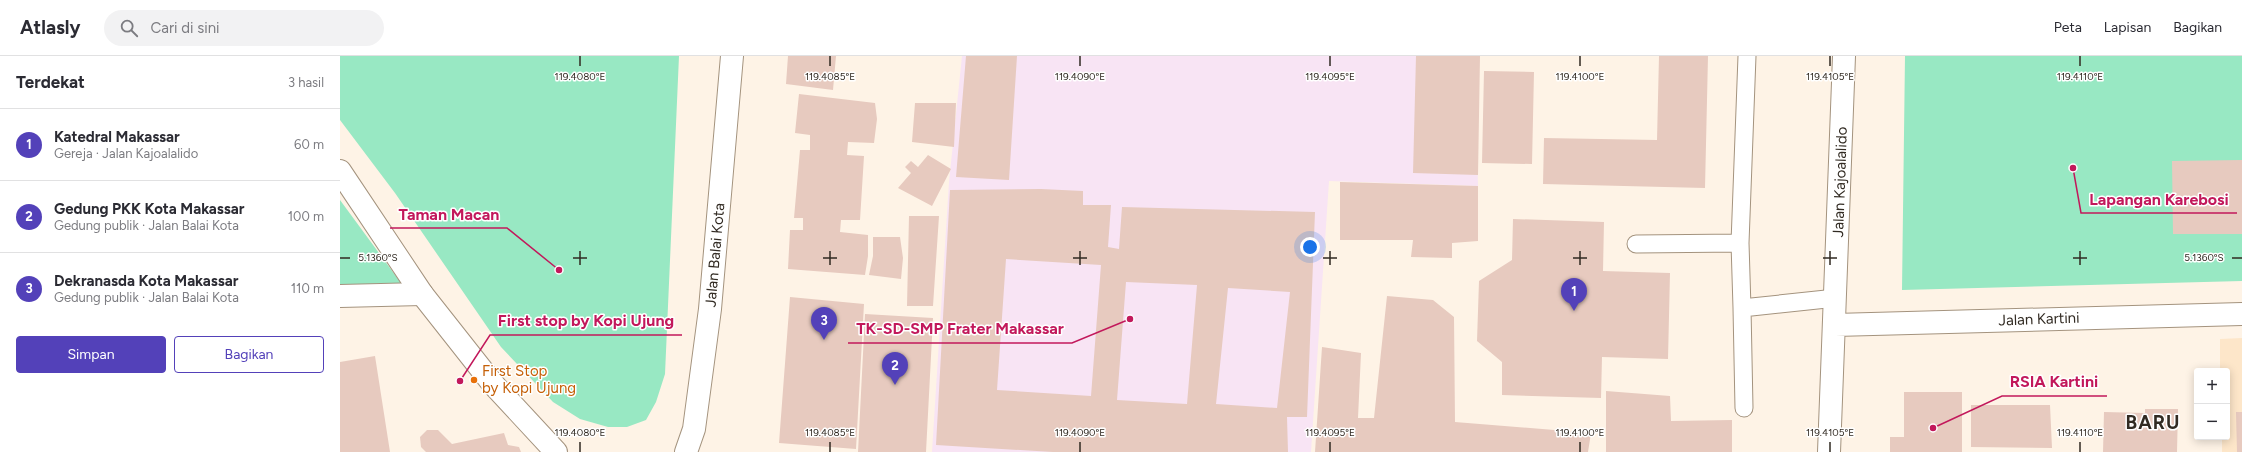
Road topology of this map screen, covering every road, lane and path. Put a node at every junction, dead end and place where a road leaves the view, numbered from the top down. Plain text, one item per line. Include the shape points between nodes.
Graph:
1 (732, 56) edge
2 (1747, 56) edge
3 (1844, 56) edge
4 (340, 171) edge
5 (1740, 243) junction
6 (1636, 244) dead end
7 (422, 294) junction
8 (340, 296) edge
9 (1836, 298) junction
10 (1742, 308) junction
11 (2242, 314) edge
12 (1835, 325) junction
13 (1744, 408) dead end
14 (556, 452) edge
15 (686, 452) edge
16 (1829, 452) edge

1 - 15 street, Jalan Balai Kota via 710,309 694,429
2 - 5 lane
3 - 9 street, Jalan Kajoalalido
4 - 7 street
5 - 6 lane
5 - 10 lane
7 - 8 street
7 - 14 street via 493,384
9 - 10 lane
9 - 12 street, Jalan Kajoalalido
10 - 13 lane
11 - 12 street, Jalan Kartini
12 - 16 street, Jalan Kajoalalido

